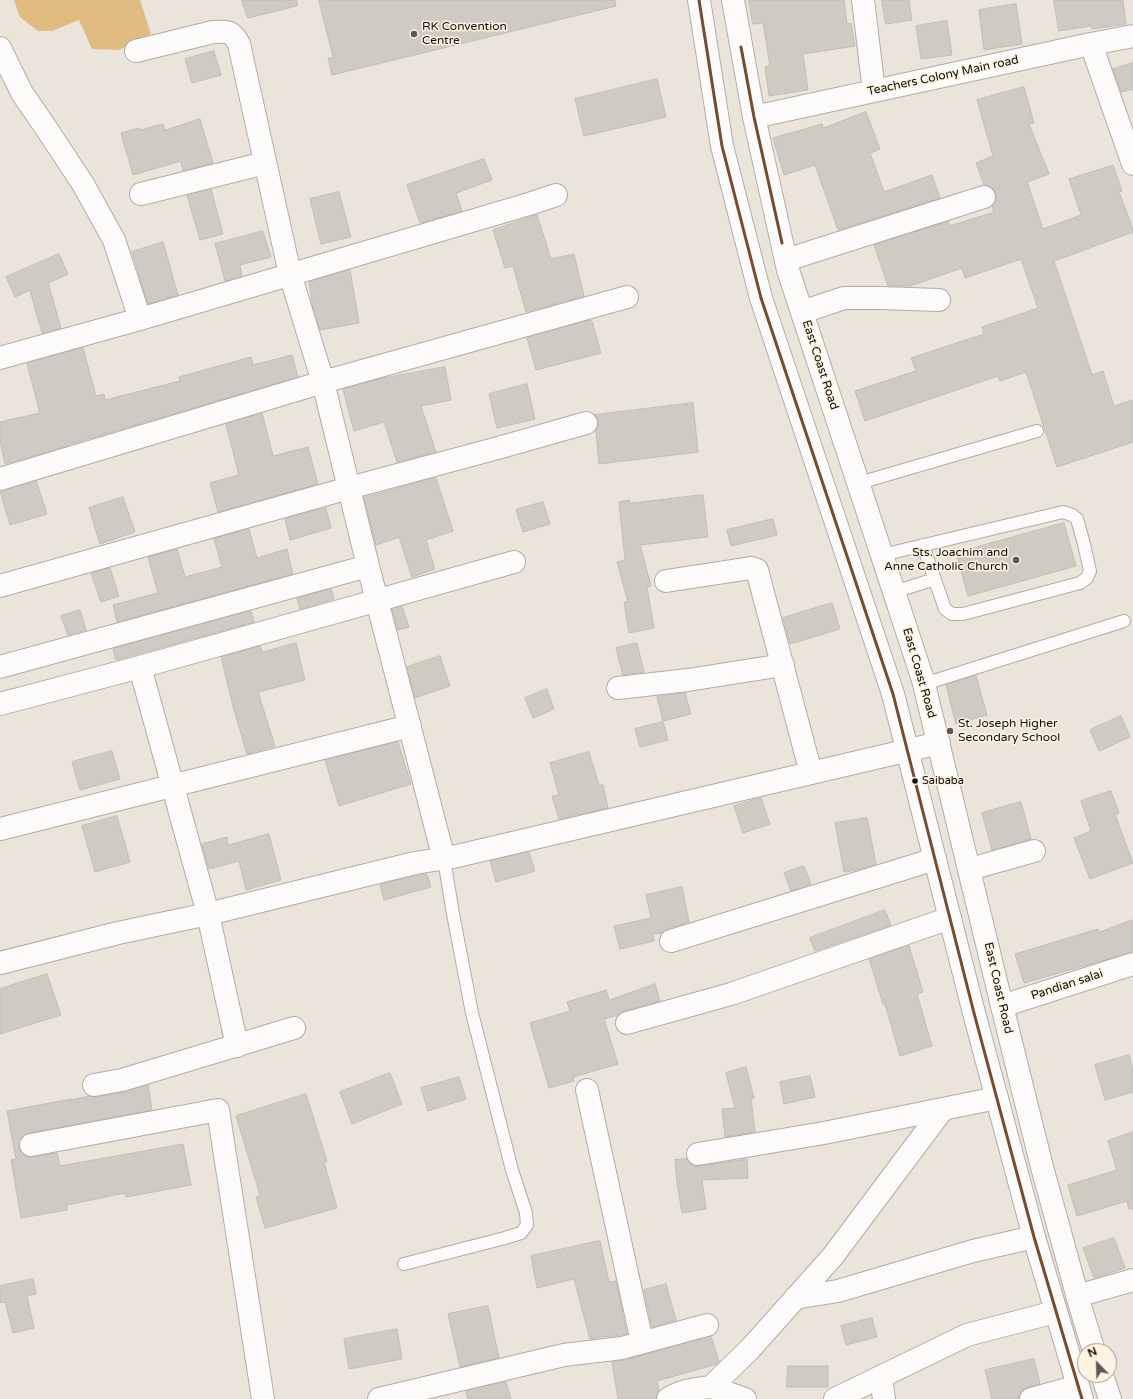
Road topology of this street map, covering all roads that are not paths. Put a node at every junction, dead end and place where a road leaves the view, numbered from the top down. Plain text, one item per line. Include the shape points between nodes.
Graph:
1 (699, 0) edge
2 (733, 0) edge
3 (863, 0) edge
4 (1133, 36) edge
5 (1091, 44) junction
6 (0, 48) edge
7 (136, 51) dead end
8 (874, 91) junction
9 (754, 117) junction
10 (266, 163) junction
11 (1133, 164) edge
12 (141, 194) dead end
13 (556, 195) dead end
14 (984, 197) dead end
15 (786, 260) junction
16 (290, 274) junction
17 (627, 297) dead end
18 (939, 300) dead end
19 (802, 312) junction
20 (140, 319) junction
21 (0, 358) edge
22 (323, 382) junction
23 (586, 422) dead end
24 (1037, 431) dead end
25 (0, 479) edge
26 (859, 483) junction
27 (349, 488) junction
28 (923, 545) junction
29 (882, 555) junction
30 (514, 562) dead end
31 (368, 566) junction
32 (935, 579) junction
33 (666, 581) dead end
34 (0, 586) edge
35 (894, 592) junction
36 (377, 601) junction
37 (1124, 621) dead end
38 (783, 665) junction
39 (0, 667) edge
40 (140, 667) junction
41 (924, 684) junction
42 (618, 688) dead end
43 (893, 694) junction
44 (0, 704) edge
45 (410, 726) junction
46 (939, 743) junction
47 (907, 751) junction
48 (811, 773) junction
49 (171, 786) junction
50 (0, 829) edge
51 (1034, 851) dead end
52 (444, 859) junction
53 (935, 860) junction
54 (970, 869) junction
55 (208, 914) junction
56 (950, 918) junction
57 (671, 941) dead end
58 (0, 963) edge
59 (1133, 964) edge
60 (1002, 1006) junction
61 (627, 1023) dead end
62 (294, 1028) dead end
63 (237, 1046) junction
64 (94, 1086) dead end
65 (587, 1090) dead end
66 (997, 1098) junction
67 (943, 1109) junction
68 (31, 1146) dead end
69 (698, 1154) dead end
70 (1034, 1237) junction
71 (404, 1264) dead end
72 (1133, 1280) edge
73 (1077, 1296) junction
74 (795, 1298) junction
75 (1055, 1312) junction
76 (707, 1325) dead end
77 (642, 1342) junction
78 (1092, 1343) edge
79 (881, 1378) junction
80 (1105, 1383) edge
81 (711, 1387) junction
82 (1080, 1393) edge
83 (422, 1394) edge
84 (263, 1399) edge
85 (379, 1399) edge
86 (668, 1399) edge
87 (745, 1399) edge
88 (835, 1399) edge
89 (884, 1399) edge
90 (1031, 1399) edge
91 (1110, 1399) edge

1 - 43 street via 722,146 762,298
2 - 9 street, East Coast Road
3 - 8 street
4 - 5 street, Teachers Colony Main road
5 - 8 street, Teachers Colony Main road
5 - 11 street
6 - 20 street via 22,93 83,184 114,240
7 - 10 street via 213,32 231,33 239,44
8 - 9 street, Teachers Colony Main road
9 - 15 street, East Coast Road
10 - 12 street
10 - 16 street
13 - 16 street
14 - 15 street
15 - 19 street, East Coast Road
16 - 20 street
16 - 22 street
17 - 22 street
18 - 19 street via 844,298
19 - 26 street, East Coast Road
20 - 21 street
22 - 25 street
22 - 27 street
23 - 27 street
24 - 26 lane
26 - 29 street, East Coast Road
27 - 31 street
27 - 34 street
28 - 29 lane
28 - 32 lane
28 - 32 lane via 1063,512 1077,519 1090,572 1088,578 1080,583 963,614 952,614 945,609
29 - 35 street, East Coast Road
30 - 36 street
31 - 36 street
31 - 39 street
32 - 35 lane
33 - 38 street via 751,568 757,570
35 - 41 street, East Coast Road
36 - 40 street
36 - 45 street
37 - 41 lane
38 - 42 street
38 - 48 street
40 - 44 street
40 - 49 street
41 - 43 street
41 - 46 street, East Coast Road
43 - 47 street
45 - 49 street
45 - 52 street
46 - 47 street
46 - 54 street, East Coast Road
47 - 48 street
47 - 53 street
48 - 52 street
49 - 50 street
49 - 55 street
51 - 54 street
52 - 55 street via 415,863
52 - 71 lane via 472,1013 512,1170 526,1213 527,1225 521,1233
53 - 56 street
53 - 57 street
54 - 60 street, East Coast Road
55 - 58 street via 118,933
55 - 63 street
56 - 61 street via 730,994
56 - 66 street
59 - 60 street, Pandian salai
60 - 73 street, East Coast Road
62 - 63 street
63 - 64 street
65 - 77 street
66 - 67 street
66 - 70 street
67 - 69 street via 824,1133
67 - 74 street via 833,1256
68 - 84 street via 218,1110
70 - 74 street via 973,1251 838,1290
70 - 75 street
72 - 73 street
73 - 78 street, East Coast Road
74 - 81 street via 750,1349
75 - 79 street via 967,1335
75 - 82 street
76 - 77 street
77 - 83 street via 622,1348 564,1355
79 - 88 street
79 - 89 street
80 - 91 street
81 - 86 street via 684,1391
81 - 87 street
82 - 90 street
83 - 85 street

